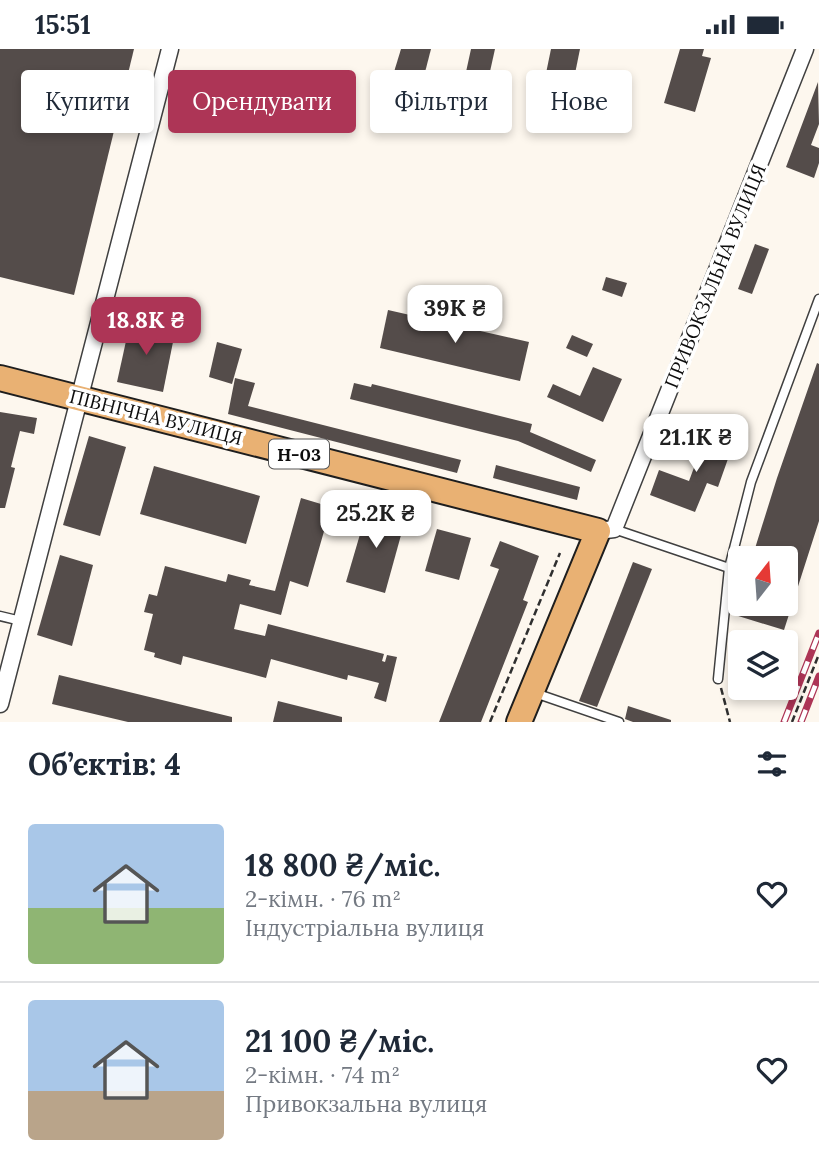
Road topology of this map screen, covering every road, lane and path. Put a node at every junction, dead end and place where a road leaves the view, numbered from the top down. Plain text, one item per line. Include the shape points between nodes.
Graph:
1 (170, 49) edge
2 (805, 49) edge
3 (819, 299) edge
4 (0, 378) edge
5 (79, 397) junction
6 (606, 530) junction
7 (735, 546) edge
8 (560, 553) dead end
9 (728, 568) edge
10 (728, 578) edge
11 (0, 616) edge
12 (21, 621) junction
13 (819, 654) edge
14 (718, 679) joint
15 (532, 692) junction
16 (0, 704) edge
17 (490, 722) edge
18 (519, 722) edge
19 (619, 722) edge
20 (730, 722) edge
21 (792, 722) edge

1 - 5 street
2 - 6 street, ПРИВОКЗАЛЬНА ВУЛИЦЯ
3 - 7 lane via 751,481
4 - 5 main road, ПІВНІЧНА ВУЛИЦЯ / Н-03
5 - 6 main road, ПІВНІЧНА ВУЛИЦЯ / Н-03
5 - 12 street
6 - 9 lane
6 - 15 main road, ПРИВОКЗАЛЬНА ВУЛИЦЯ
8 - 17 path
10 - 14 lane
11 - 12 lane
12 - 16 street
13 - 21 path
14 - 20 path
15 - 18 main road, ПРИВОКЗАЛЬНА ВУЛИЦЯ
15 - 19 lane

